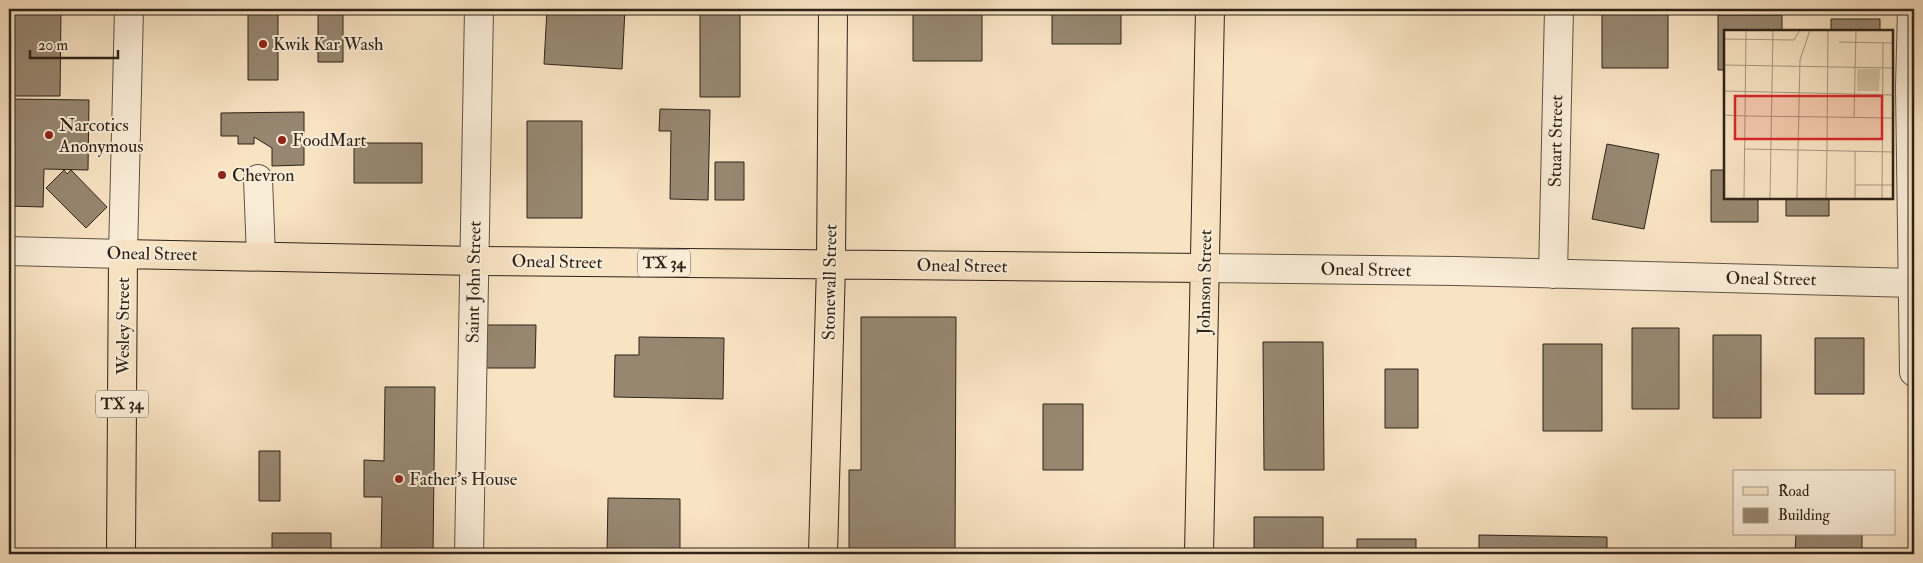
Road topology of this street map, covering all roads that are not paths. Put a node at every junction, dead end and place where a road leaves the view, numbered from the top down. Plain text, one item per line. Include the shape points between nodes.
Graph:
1 (129, 9) edge
2 (479, 9) edge
3 (833, 9) edge
4 (1210, 9) edge
5 (1559, 9) edge
6 (1912, 9) edge
7 (258, 179) dead end
8 (9, 251) edge
9 (124, 254) junction
10 (261, 256) junction
11 (474, 261) junction
12 (831, 264) junction
13 (1205, 268) junction
14 (1553, 274) junction
15 (1913, 283) edge
16 (1914, 372) edge
17 (121, 554) edge
18 (469, 554) edge
19 (823, 554) edge
20 (1199, 554) edge

1 - 9 street, Wesley Street
2 - 11 street, Saint John Street
3 - 12 main road, Stonewall Street
4 - 13 main road, Johnson Street
5 - 14 street, Stuart Street
6 - 15 street
7 - 10 street
8 - 9 street, Oneal Street
9 - 10 main road, Oneal Street / TX 34
9 - 17 main road, Wesley Street / TX 34
10 - 11 main road, Oneal Street / TX 34
11 - 12 main road, Oneal Street / TX 34
11 - 18 street, Saint John Street
12 - 13 main road, Oneal Street / TX 34
12 - 19 main road, Stonewall Street
13 - 14 street, Oneal Street
13 - 20 main road, Johnson Street
14 - 15 street, Oneal Street
15 - 16 street

